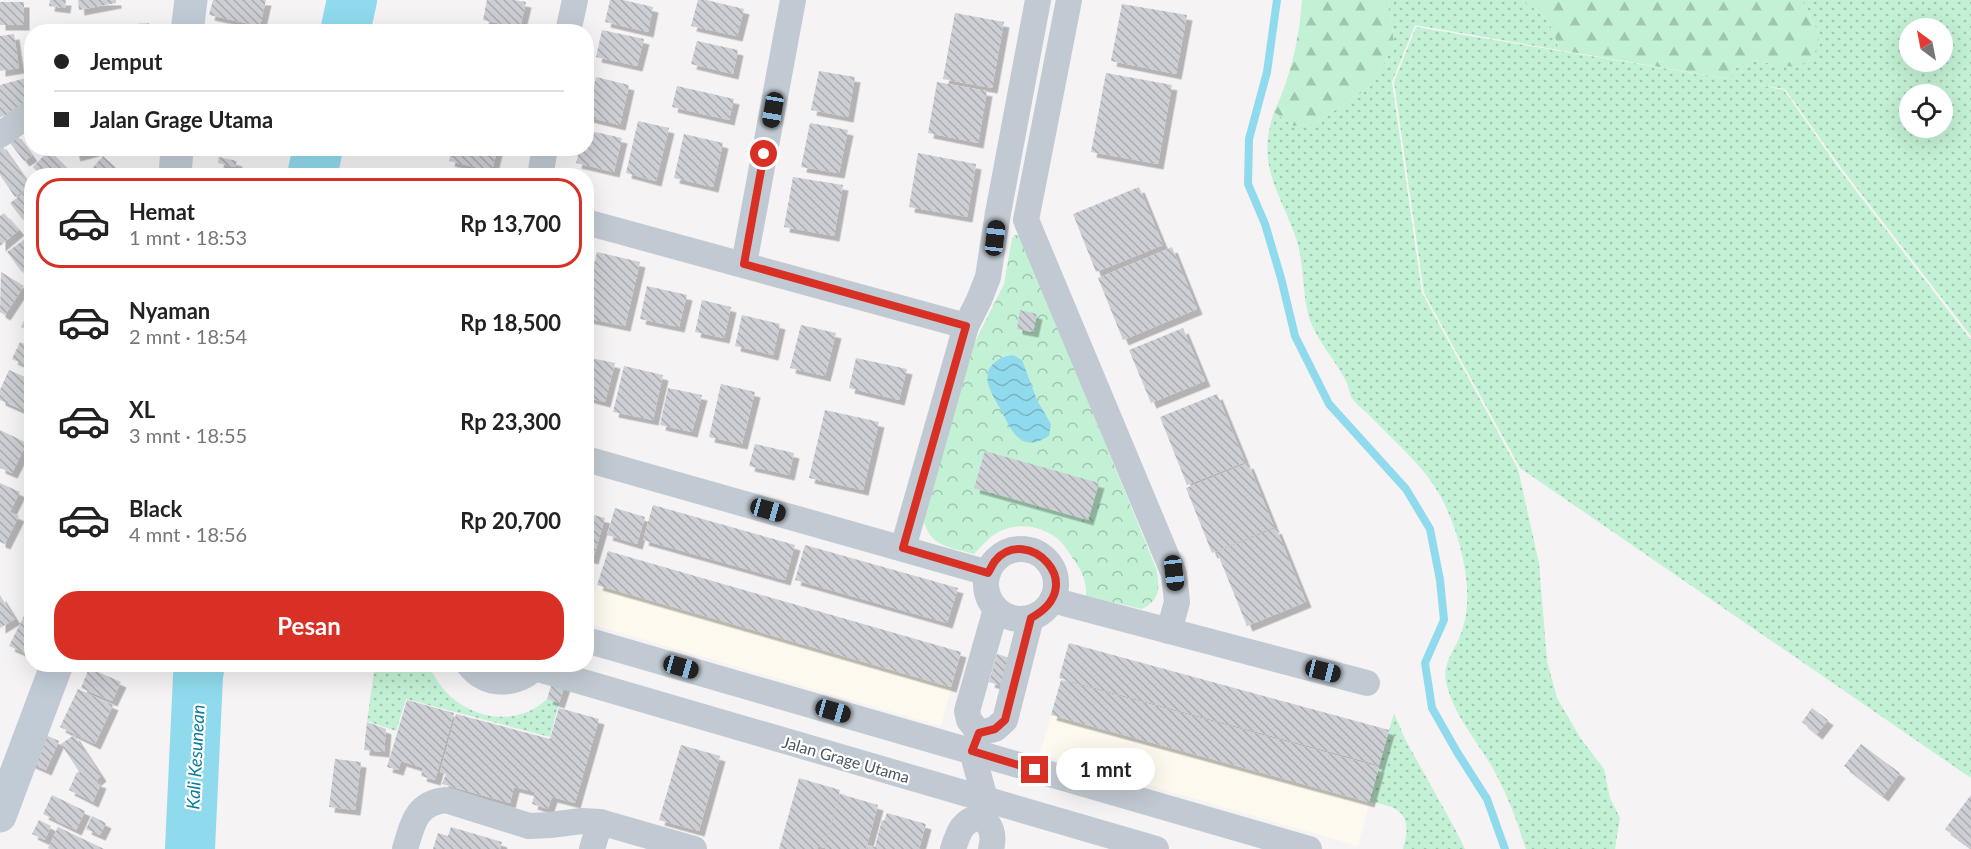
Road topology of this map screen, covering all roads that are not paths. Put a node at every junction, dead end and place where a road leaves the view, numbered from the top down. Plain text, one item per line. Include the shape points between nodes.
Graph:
1 (191, 0) edge
2 (574, 0) edge
3 (794, 0) edge
4 (1038, 0) edge
5 (1069, 0) edge
6 (188, 24) edge
7 (570, 24) edge
8 (24, 118) edge
9 (0, 135) edge
10 (998, 213) junction
11 (1026, 220) junction
12 (594, 224) edge
13 (744, 264) junction
14 (966, 326) junction
15 (594, 461) edge
16 (903, 548) junction
17 (988, 573) junction
18 (1052, 600) junction
19 (996, 609) junction
20 (1031, 618) junction
21 (1169, 631) junction
22 (594, 642) edge
23 (54, 672) edge
24 (477, 672) edge
25 (528, 672) edge
26 (555, 672) edge
27 (1367, 683) dead end
28 (976, 742) junction
29 (983, 808) junction
30 (1, 809) edge
31 (600, 822) junction
32 (405, 849) edge
33 (592, 849) edge
34 (694, 849) edge
35 (953, 849) edge
36 (991, 849) edge
37 (1156, 849) edge
38 (1309, 849) edge

1 - 6 street
2 - 7 street
3 - 13 street
4 - 10 street
5 - 11 street
8 - 9 street
10 - 11 street
10 - 14 street via 988,277
11 - 21 street via 1174,573 1177,602
12 - 13 street
13 - 14 street
14 - 16 street
15 - 16 street
16 - 17 street
17 - 18 street via 996,560 1010,551 1035,553 1053,568 1057,585
17 - 19 street via 986,586
18 - 20 street
18 - 21 street
19 - 20 street via 1006,616
19 - 28 street via 967,711
20 - 28 street via 1005,720
21 - 27 street
22 - 28 street
23 - 30 street
24 - 25 street via 500,682 519,679
26 - 29 street, Jalan Grage Utama
28 - 29 street
28 - 38 street
29 - 35 street via 958,833
29 - 36 street via 993,831
29 - 37 street, Jalan Grage Utama
31 - 32 street via 529,826 446,800 434,801 421,809
31 - 33 street
31 - 34 street

